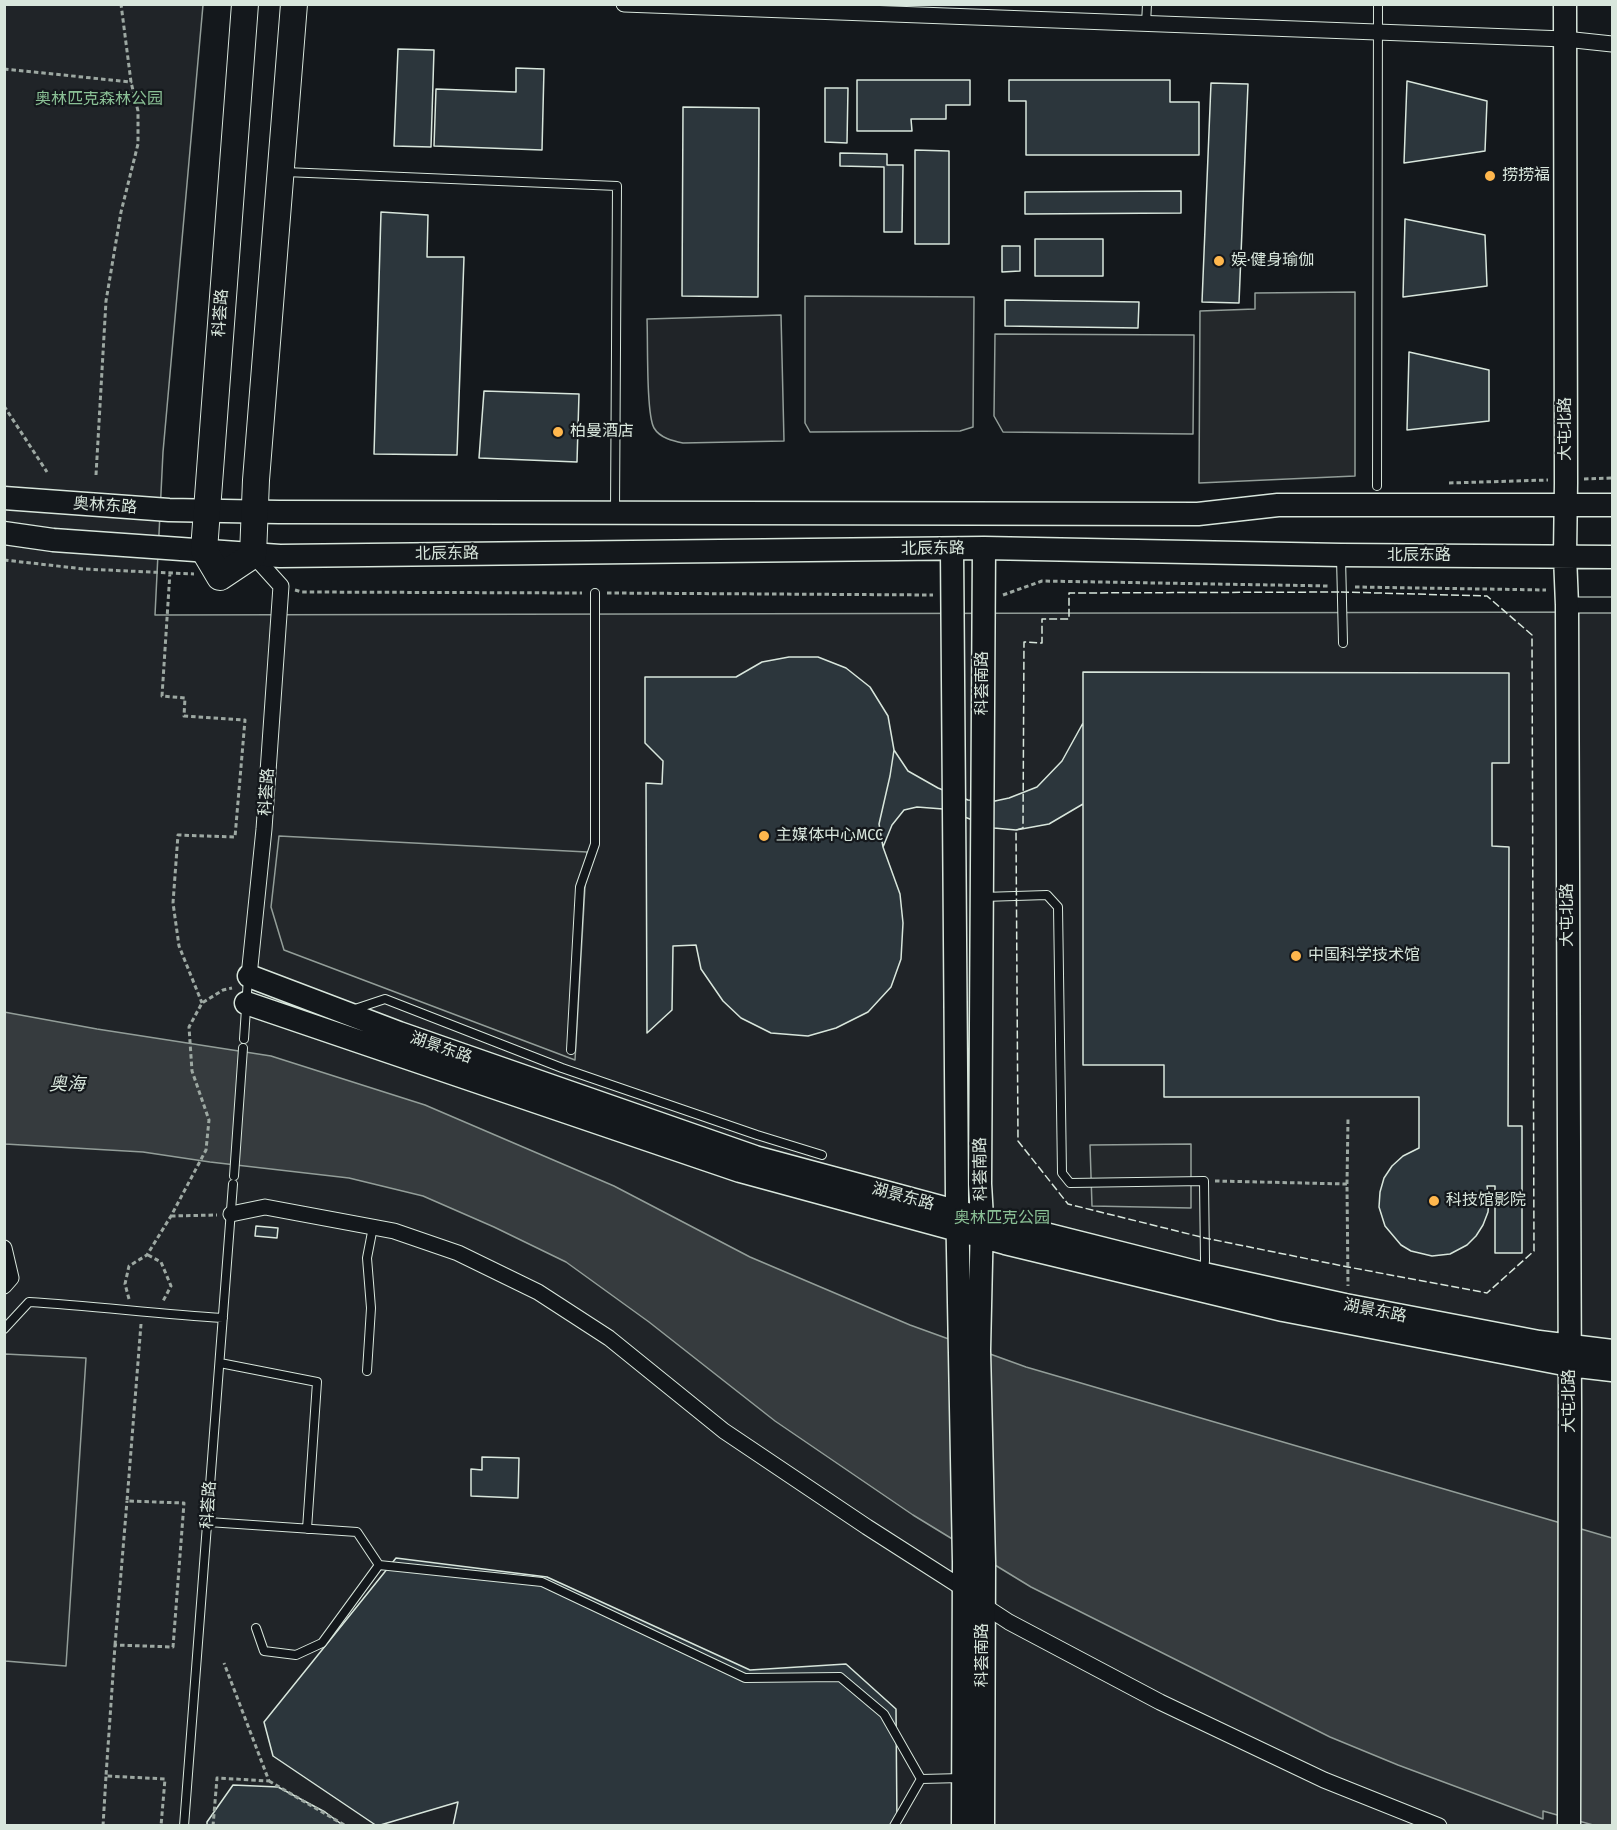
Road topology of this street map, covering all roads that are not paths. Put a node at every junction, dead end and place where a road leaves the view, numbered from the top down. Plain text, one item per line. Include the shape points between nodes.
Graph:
1 (245, 4) edge
2 (294, 4) edge
3 (624, 4) edge
4 (1146, 4) edge
5 (1378, 4) edge
6 (1564, 4) edge
7 (911, 10) edge
8 (1146, 24) junction
9 (1377, 32) junction
10 (1565, 39) junction
11 (1612, 44) edge
12 (280, 172) junction
13 (1377, 486) dead end
14 (4, 498) edge
15 (1566, 505) junction
16 (1612, 505) edge
17 (206, 511) junction
18 (255, 511) junction
19 (615, 513) junction
20 (4, 533) edge
21 (952, 549) junction
22 (984, 549) junction
23 (204, 550) junction
24 (254, 555) junction
25 (1341, 555) junction
26 (1565, 556) junction
27 (1612, 556) edge
28 (595, 593) road end
29 (1567, 605) junction
30 (1612, 605) edge
31 (1343, 643) dead end
32 (982, 897) junction
33 (248, 988) junction
34 (322, 1004) junction
35 (345, 1013) junction
36 (312, 1026) junction
37 (571, 1050) dead end
38 (822, 1155) dead end
39 (231, 1214) junction
40 (957, 1220) junction
41 (373, 1227) junction
42 (982, 1228) junction
43 (4, 1248) edge
44 (1204, 1274) junction
45 (4, 1286) edge
46 (223, 1318) junction
47 (4, 1329) edge
48 (969, 1348) junction
49 (1612, 1351) edge
50 (1569, 1355) junction
51 (220, 1363) junction
52 (1612, 1370) edge
53 (368, 1371) dead end
54 (207, 1522) junction
55 (307, 1529) junction
56 (379, 1564) junction
57 (964, 1589) junction
58 (983, 1605) junction
59 (256, 1628) dead end
60 (963, 1778) junction
61 (921, 1779) junction
62 (184, 1826) edge
63 (894, 1826) edge
64 (963, 1826) edge
65 (983, 1826) edge
66 (1439, 1826) edge
67 (1569, 1826) edge

1 - 17 main road, 科荟路
2 - 12 main road
3 - 7 street
4 - 8 lane
5 - 9 lane
6 - 10 street, 大屯北路
7 - 8 street
8 - 9 street
9 - 10 street
9 - 13 lane
10 - 11 street
10 - 15 street, 大屯北路
12 - 18 main road
12 - 19 lane via 617,186
14 - 17 street, 奥林东路
15 - 16 street
15 - 19 street via 1278,505 1198,514
15 - 26 street, 大屯北路
17 - 18 street, 奥林东路
17 - 23 main road, 科荟路
18 - 19 street
18 - 24 main road
20 - 23 street
21 - 22 street, 北辰东路
21 - 24 street, 北辰东路
21 - 40 street, 科荟南路
22 - 25 street, 北辰东路
22 - 32 street, 科荟南路
23 - 24 street, 北辰东路
23 - 24 main road via 220,577
24 - 33 street, 科荟路 via 282,586
25 - 26 street, 北辰东路
25 - 31 lane
26 - 27 street, 北辰东路
26 - 29 street, 大屯北路
28 - 37 lane via 595,844 580,887
29 - 30 street
29 - 50 street, 大屯北路
32 - 42 street, 科荟南路
32 - 44 lane via 1047,895 1058,907 1062,1173 1070,1183 1204,1181
33 - 34 street, 湖景东路
33 - 36 street, 湖景东路
33 - 39 lane, 科荟路
34 - 35 street, 湖景东路
34 - 36 street via 312,1012
35 - 38 lane via 385,999 562,1068
35 - 40 street, 湖景东路 via 755,1157
36 - 40 street, 湖景东路 via 740,1171
39 - 41 street via 265,1207
39 - 46 lane, 科荟路
40 - 42 street, 湖景东路
40 - 48 street, 科荟南路
41 - 53 lane via 367,1258 371,1308
41 - 57 street via 458,1253 538,1292 609,1338 724,1431
42 - 44 street, 湖景东路
42 - 48 street, 科荟南路
42 - 50 street, 湖景东路 via 1283,1310
43 - 45 street via 11,1278
44 - 50 street, 湖景东路 via 1539,1342
46 - 47 lane via 29,1302
46 - 51 lane, 科荟路
48 - 57 street, 科荟南路
48 - 58 street, 科荟南路 via 984,1563
49 - 50 street, 湖景东路
50 - 52 street, 湖景东路
50 - 67 street, 大屯北路
51 - 54 lane, 科荟路
51 - 55 lane via 316,1382
54 - 55 lane
54 - 62 lane, 科荟路
55 - 56 lane via 357,1532
56 - 59 lane via 322,1643 296,1655 264,1651
56 - 61 lane via 542,1582 745,1677 840,1677 884,1714
57 - 58 street
57 - 60 street, 科荟南路
58 - 65 street, 科荟南路
58 - 66 street via 1160,1702 1324,1780
60 - 61 lane
60 - 64 street, 科荟南路
61 - 63 lane

